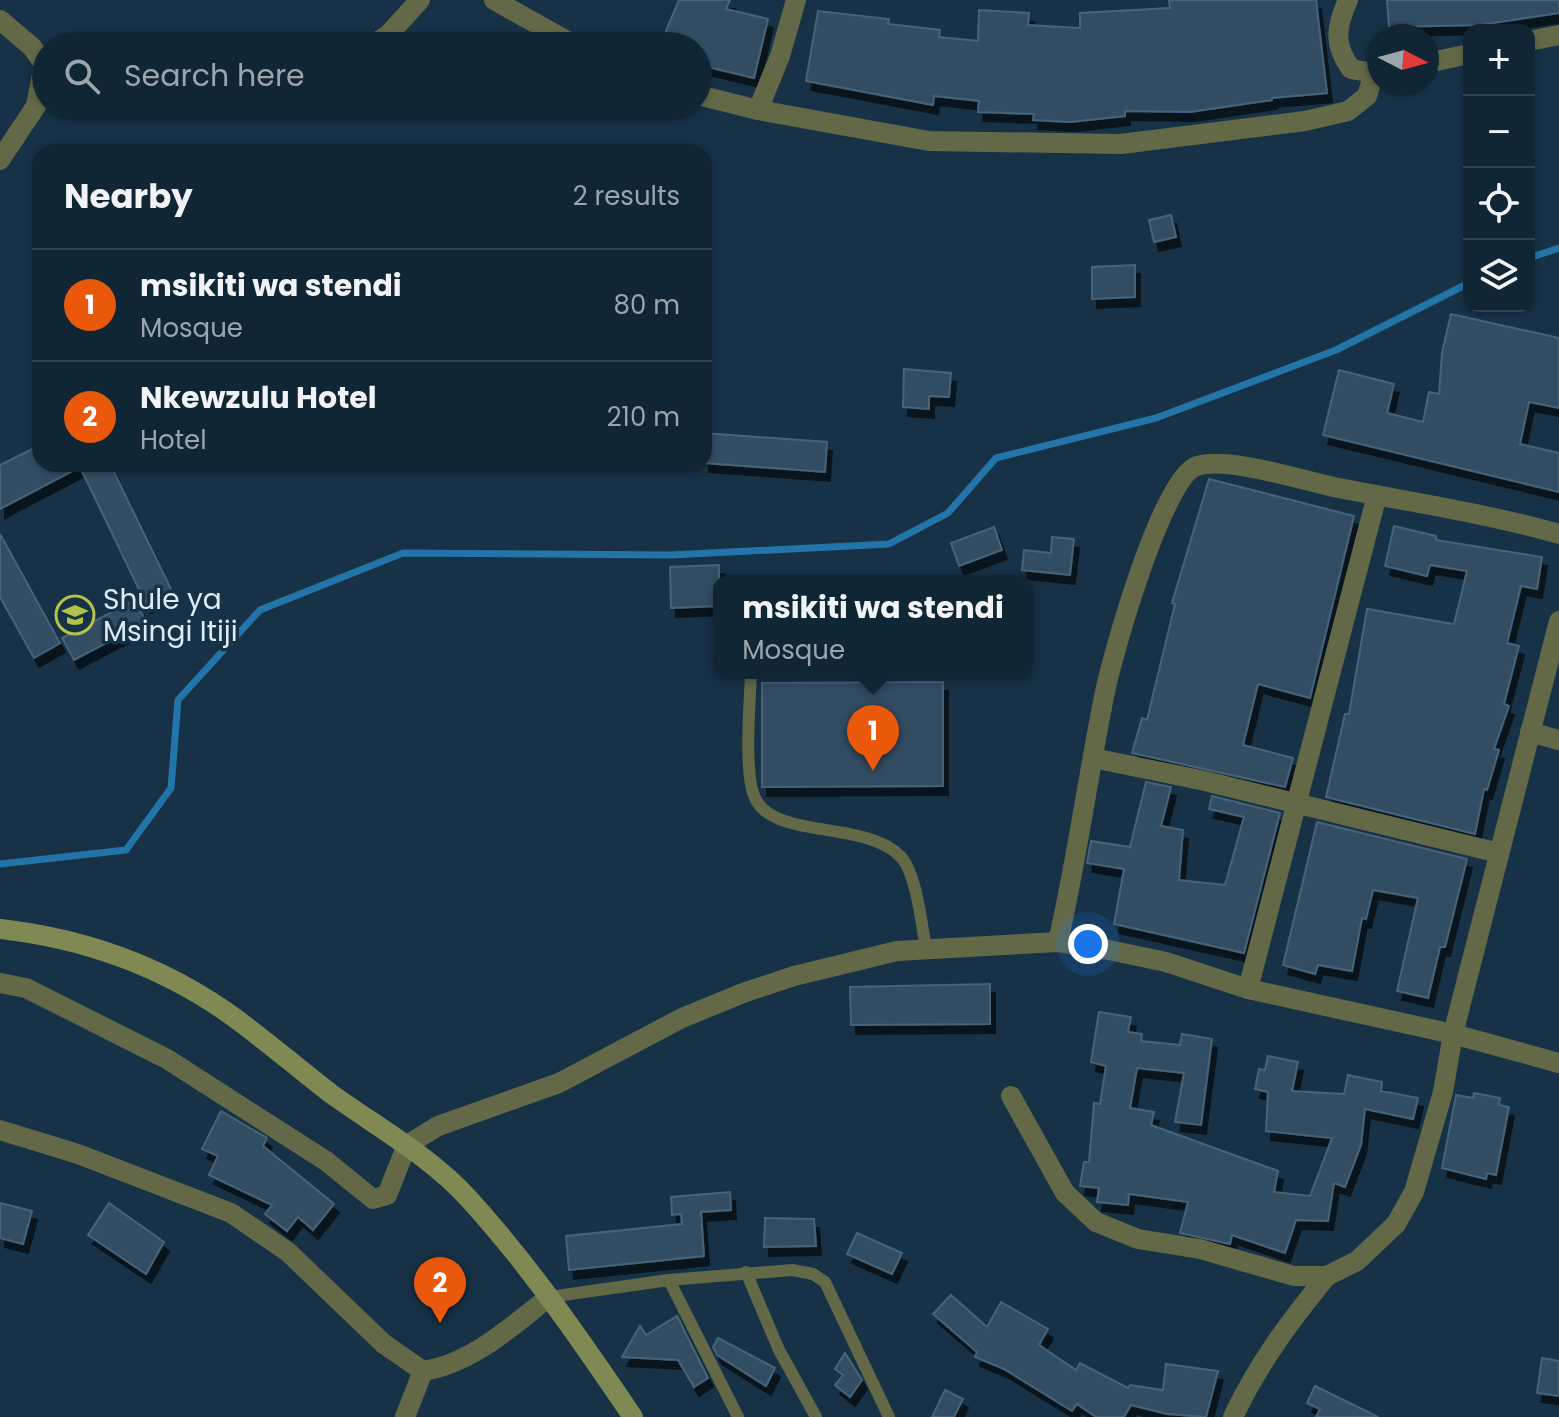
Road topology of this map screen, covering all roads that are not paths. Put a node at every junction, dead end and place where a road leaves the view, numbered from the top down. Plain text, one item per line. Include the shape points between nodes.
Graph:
1 (420, 0) edge
2 (494, 0) edge
3 (796, 0) edge
4 (1348, 0) edge
5 (0, 20) edge
6 (391, 32) edge
7 (551, 32) edge
8 (1559, 35) edge
9 (1535, 40) edge
10 (32, 47) edge
11 (1463, 55) edge
12 (1439, 60) edge
13 (1367, 73) edge
14 (1367, 96) edge
15 (712, 98) edge
16 (758, 110) junction
17 (32, 112) edge
18 (0, 160) edge
19 (1377, 495) junction
20 (1559, 534) edge
21 (1559, 621) edge
22 (1556, 645) edge
23 (751, 679) edge
24 (1530, 732) junction
25 (1559, 740) edge
26 (1093, 758) junction
27 (1295, 805) junction
28 (1499, 853) junction
29 (0, 929) edge
30 (1058, 942) junction
31 (926, 949) junction
32 (0, 983) edge
33 (1248, 989) junction
34 (1453, 1034) junction
35 (1559, 1063) edge
36 (1011, 1096) dead end
37 (0, 1130) edge
38 (407, 1145) junction
39 (746, 1272) junction
40 (1327, 1276) junction
41 (669, 1280) junction
42 (549, 1297) junction
43 (423, 1371) junction
44 (887, 1412) edge
45 (405, 1417) edge
46 (633, 1417) edge
47 (738, 1417) edge
48 (816, 1417) edge
49 (901, 1417) edge
50 (1233, 1417) edge

1 - 6 street
2 - 7 street
3 - 16 street
4 - 13 street via 1337,25 1341,55 1351,69
5 - 10 street
8 - 9 street
11 - 12 street
14 - 16 street via 1348,111 1305,121 1121,144 929,141
15 - 16 street
17 - 18 street
19 - 20 street
19 - 26 street via 1216,463 1195,466 1179,479 1153,532 1105,688
19 - 27 street
21 - 22 street
22 - 24 street
23 - 31 lane via 749,762 755,800 788,824 833,828 883,844 902,857
24 - 25 street
24 - 28 street
26 - 27 street
26 - 30 street
27 - 28 street
27 - 33 street
28 - 34 street
29 - 38 main road via 44,934 132,960 224,1010
30 - 31 street
30 - 33 street via 1166,962
31 - 38 street via 835,965 743,993 682,1018 559,1083 465,1114
32 - 38 street via 26,988 167,1059 326,1161 373,1199 387,1195
33 - 34 street
34 - 35 street
34 - 40 street via 1443,1092 1414,1192 1396,1224 1377,1243 1357,1261
36 - 40 street via 1065,1193 1096,1222 1138,1239 1200,1249 1294,1276
37 - 43 street via 231,1213 288,1252 384,1344
38 - 42 main road via 467,1196
39 - 41 lane
39 - 44 lane via 792,1270 825,1282
39 - 48 lane via 779,1350
40 - 50 street via 1280,1333
41 - 42 lane
41 - 47 lane
42 - 43 street via 447,1367
42 - 46 main road
43 - 45 street
44 - 49 lane

